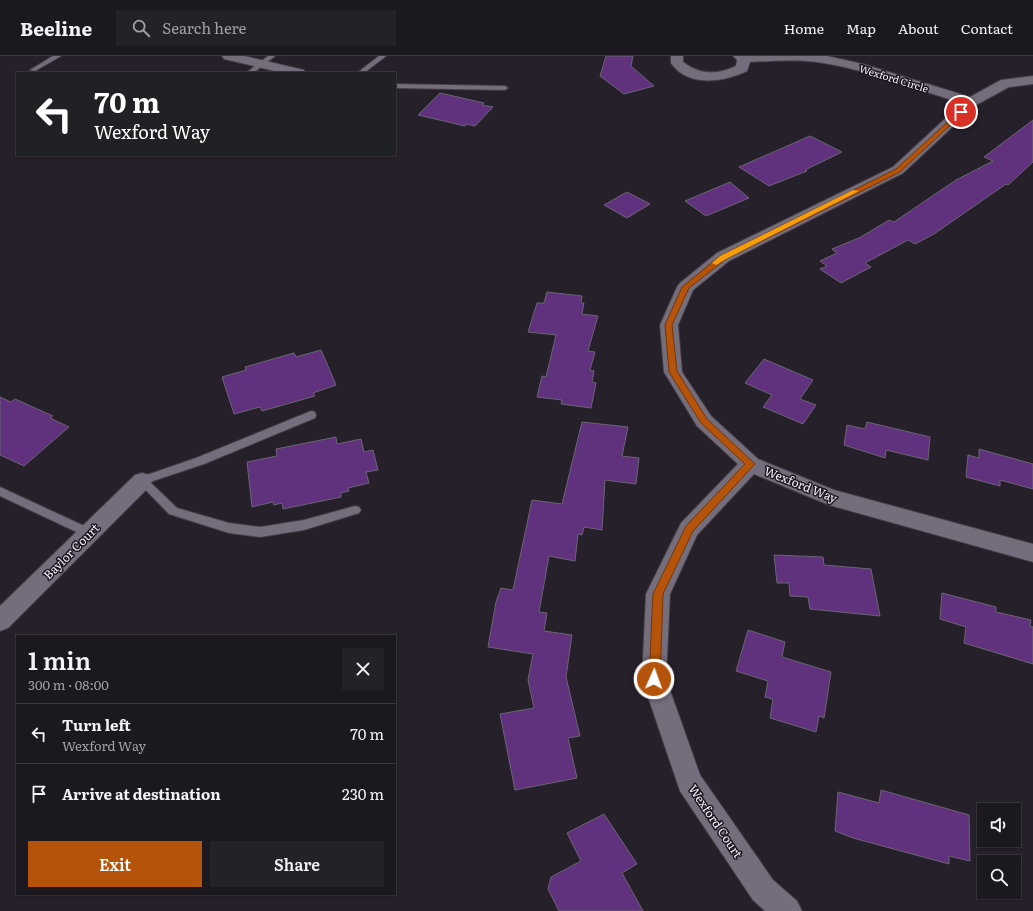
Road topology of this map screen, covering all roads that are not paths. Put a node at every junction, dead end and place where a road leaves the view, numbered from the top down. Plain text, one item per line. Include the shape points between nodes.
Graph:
1 (58, 56) edge
2 (228, 56) edge
3 (272, 56) edge
4 (383, 56) edge
5 (677, 56) edge
6 (742, 57) edge
7 (261, 64) junction
8 (33, 70) dead end
9 (250, 72) edge
10 (295, 72) edge
11 (361, 72) edge
12 (1033, 80) edge
13 (396, 86) edge
14 (505, 88) dead end
15 (972, 102) junction
16 (311, 416) dead end
17 (751, 464) junction
18 (142, 481) junction
19 (0, 491) edge
20 (355, 510) dead end
21 (89, 534) junction
22 (1033, 553) edge
23 (0, 621) edge
24 (787, 911) edge

1 - 8 lane
2 - 7 street
3 - 7 lane
4 - 11 lane
5 - 6 street, Wexford Circle via 676,63 684,70 696,76 712,78 729,75 742,68
6 - 15 street, Wexford Circle via 792,56 823,59 858,67
7 - 9 lane
7 - 10 street
12 - 15 street, Wexford Way via 1006,83
13 - 14 lane
15 - 17 street, Wexford Way via 898,170 723,257 686,287 669,325 673,372 704,421
16 - 18 lane via 200,461
17 - 22 street, Wexford Way via 829,497
17 - 24 street, Wexford Court via 690,529 658,594 654,679 689,782 763,890
18 - 20 lane via 173,511 229,528 260,532 304,525
18 - 21 street, Baylor Court
19 - 21 lane
21 - 23 street, Baylor Court

